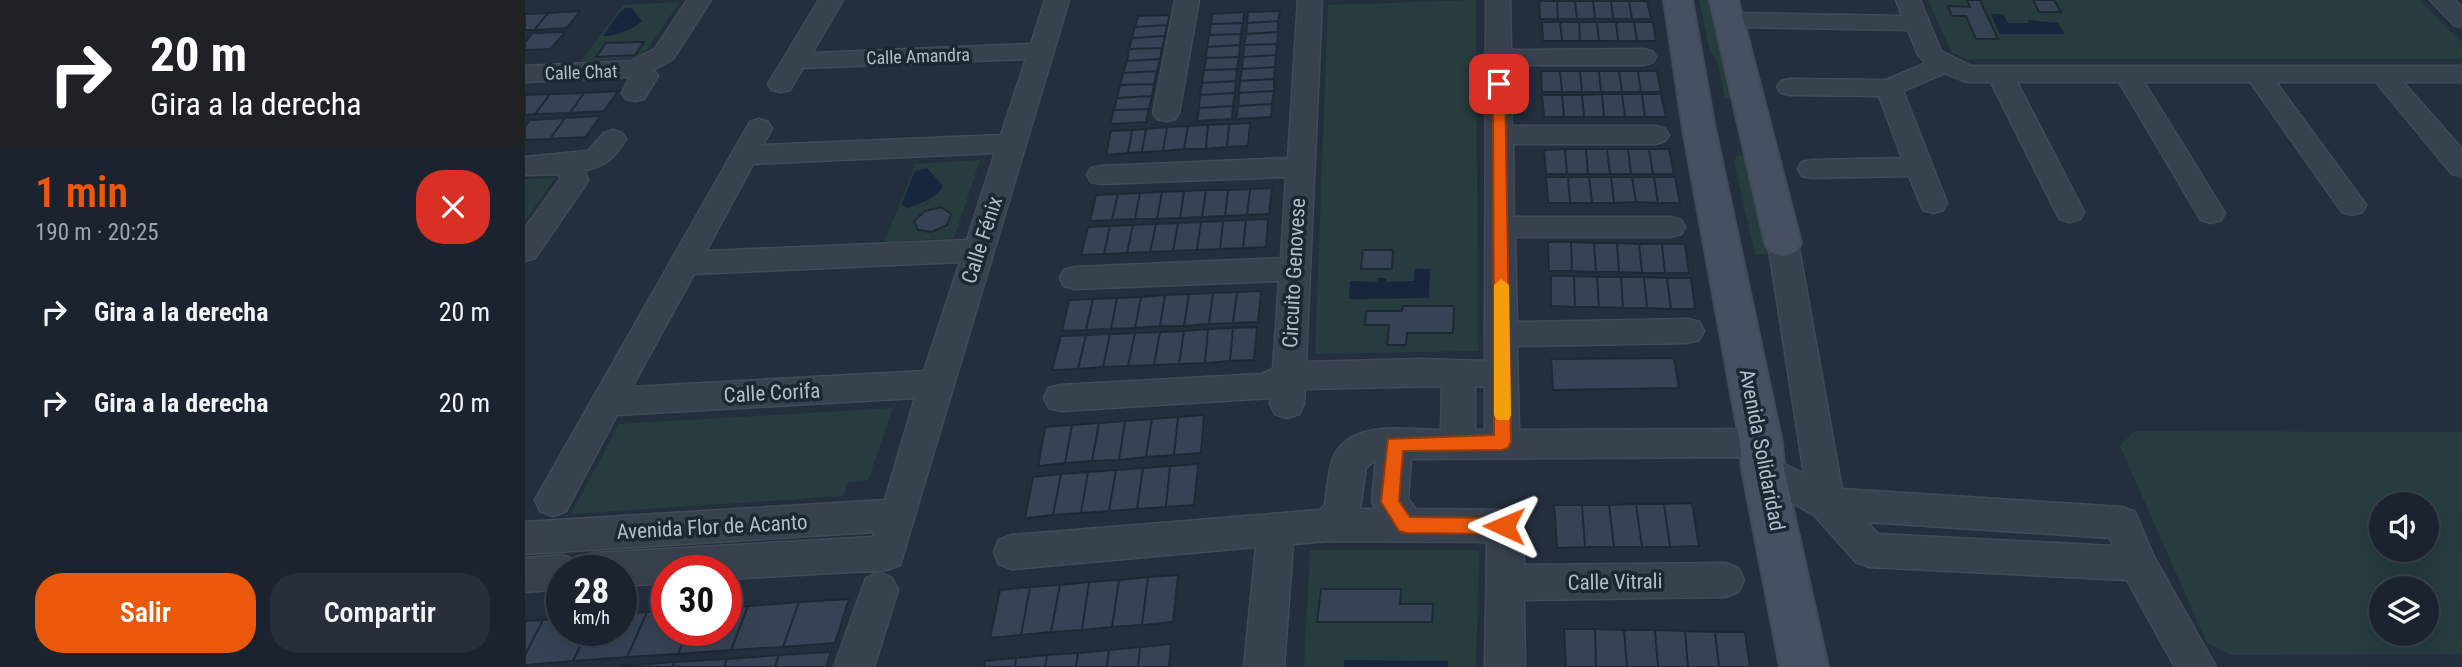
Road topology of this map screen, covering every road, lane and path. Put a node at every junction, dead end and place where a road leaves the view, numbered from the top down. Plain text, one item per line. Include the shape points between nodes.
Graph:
1 (699, 0) edge
2 (831, 0) edge
3 (1057, 0) edge
4 (1187, 0) edge
5 (1310, 0) edge
6 (1498, 0) edge
7 (1678, 0) edge
8 (1726, 7) edge
9 (1912, 9) edge
10 (1042, 51) junction
11 (1644, 57) dead end
12 (1499, 58) junction
13 (795, 61) junction
14 (1944, 64) junction
15 (525, 74) edge
16 (2000, 74) junction
17 (2127, 74) junction
18 (2257, 74) junction
19 (2383, 74) junction
20 (2462, 74) edge
21 (781, 84) dead end
22 (1790, 87) dead end
23 (1889, 88) junction
24 (1166, 113) dead end
25 (1752, 117) junction
26 (1499, 135) junction
27 (1656, 135) dead end
28 (613, 139) dead end
29 (1013, 143) junction
30 (570, 164) junction
31 (525, 166) edge
32 (1300, 167) junction
33 (1919, 167) junction
34 (2462, 167) edge
35 (1812, 169) dead end
36 (1101, 175) dead end
37 (1933, 204) dead end
38 (2352, 205) dead end
39 (2070, 212) dead end
40 (2211, 213) dead end
41 (1500, 227) junction
42 (1671, 227) dead end
43 (1719, 233) junction
44 (1783, 243) joint
45 (525, 250) edge
46 (979, 250) junction
47 (685, 263) junction
48 (1293, 269) junction
49 (1075, 278) dead end
50 (1688, 331) dead end
51 (1503, 334) junction
52 (1459, 373) junction
53 (1502, 374) junction
54 (936, 384) junction
55 (1288, 390) junction
56 (1061, 398) dead end
57 (609, 402) junction
58 (1458, 442) junction
59 (1502, 442) junction
60 (1395, 444) junction
61 (1762, 456) junction
62 (553, 500) dead end
63 (1827, 504) junction
64 (1337, 514) junction
65 (1398, 514) junction
66 (899, 515) junction
67 (1276, 529) junction
68 (525, 538) edge
69 (1012, 552) dead end
70 (637, 570) edge
71 (883, 572) junction
72 (546, 573) edge
73 (525, 575) edge
74 (1725, 580) dead end
75 (1504, 583) junction
76 (854, 667) edge
77 (1264, 667) edge
78 (1505, 667) edge
79 (1804, 667) edge
80 (2196, 667) edge

1 - 15 street, Calle Chat via 664,54 636,81
2 - 13 street
3 - 10 street, Calle Fénix
4 - 24 street
5 - 32 street, Circuito Genovese
6 - 12 street
7 - 43 main road, Avenida Solidaridad
8 - 9 street
8 - 25 main road
9 - 14 street via 1930,55
10 - 13 street, Calle Amandra
10 - 29 street, Calle Fénix
11 - 12 street
12 - 26 street
13 - 21 street
14 - 16 street via 1967,74
14 - 23 street
16 - 17 street
16 - 39 street
17 - 18 street
17 - 40 street
18 - 19 street
18 - 38 street
19 - 20 street
19 - 34 street
22 - 23 street
23 - 33 street
25 - 43 main road, Avenida Solidaridad via 1723,145 1720,155 1717,166 1728,215
25 - 44 main road
26 - 27 street
26 - 41 street
28 - 30 street via 597,159
29 - 46 street, Calle Fénix
29 - 47 street via 752,141
30 - 31 street
30 - 45 street via 573,180
32 - 36 street
32 - 48 street, Circuito Genovese
33 - 35 street
33 - 37 street
41 - 42 street
41 - 51 street
43 - 61 main road, Avenida Solidaridad
44 - 63 street
46 - 47 street
46 - 54 street, Calle Fénix
47 - 57 street
48 - 49 street
48 - 55 street, Circuito Genovese
50 - 51 street
51 - 53 street
52 - 53 street, Circuito Genovese
52 - 55 street, Circuito Genovese
52 - 58 street
53 - 59 street
54 - 57 street, Calle Corifa
54 - 66 street, Calle Fénix
55 - 56 street via 1264,387
57 - 62 street
58 - 59 street
58 - 59 street via 1654,443 1667,443 1681,443 1695,443 1709,443
58 - 60 street
58 - 61 street
60 - 64 street via 1367,445 1349,462
60 - 65 street
61 - 63 street
61 - 79 main road, Avenida Solidaridad
63 - 80 street via 2122,523 2138,564
64 - 65 street
64 - 67 street
65 - 75 street via 1504,526
66 - 68 street, Avenida Flor de Acanto
66 - 71 street, Calle Fénix
67 - 69 street
67 - 77 street
70 - 71 street, Avenida Flor de Acanto
71 - 76 street, Calle Fénix
72 - 73 street
74 - 75 street, Calle Vitrali
75 - 78 street

